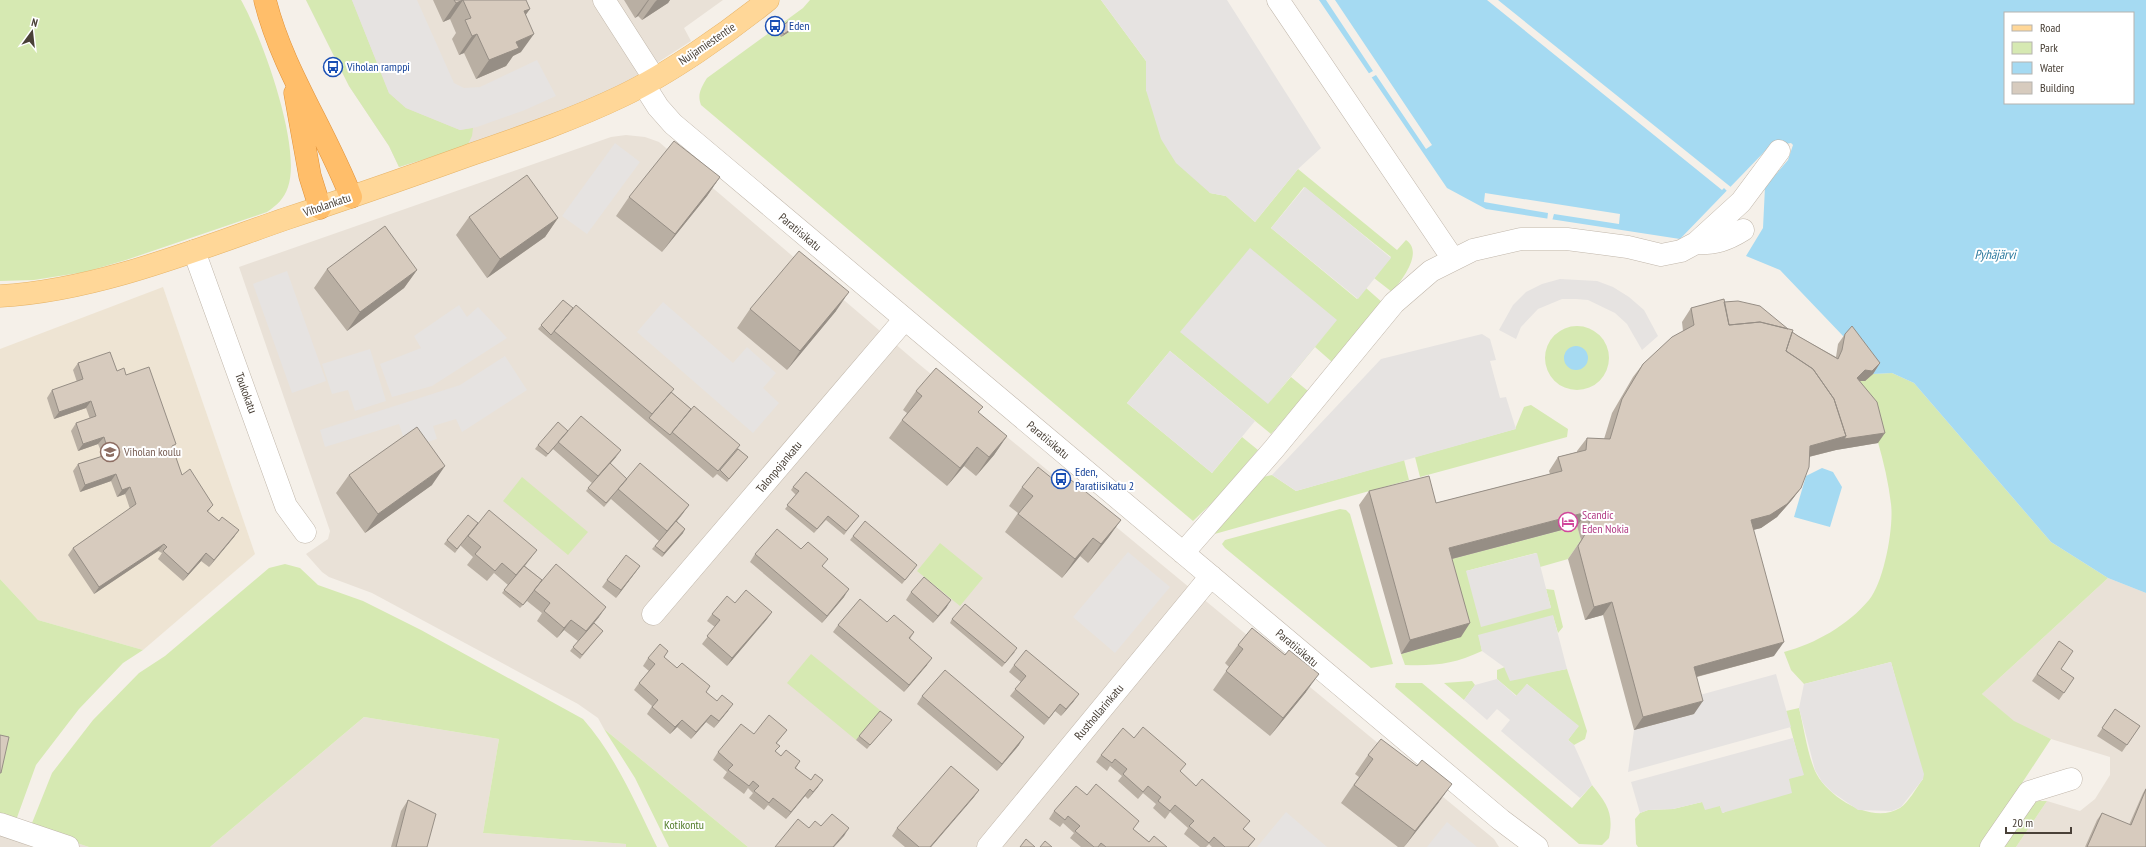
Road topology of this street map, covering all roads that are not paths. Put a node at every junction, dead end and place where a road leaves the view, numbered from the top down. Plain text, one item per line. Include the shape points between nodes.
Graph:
1 (604, 0) edge
2 (768, 0) edge
3 (1278, 0) edge
4 (264, 4) edge
5 (292, 72) junction
6 (649, 81) junction
7 (1779, 151) dead end
8 (351, 197) junction
9 (320, 208) junction
10 (1742, 230) dead end
11 (1696, 243) junction
12 (194, 251) junction
13 (1453, 259) junction
14 (0, 296) edge
15 (904, 320) junction
16 (305, 532) dead end
17 (1183, 553) junction
18 (1211, 576) junction
19 (653, 614) dead end
20 (2071, 779) dead end
21 (0, 824) edge
22 (68, 847) edge
23 (988, 847) edge
24 (1537, 847) edge
25 (1991, 847) edge

1 - 6 street, Paratiisikatu
2 - 6 main road, Nuijamiestentie via 727,31
3 - 13 street
4 - 5 highway
5 - 8 highway via 323,132
5 - 9 highway via 310,176
6 - 8 main road, Viholankatu via 569,119
6 - 15 street, Paratiisikatu via 658,107 673,124
7 - 11 street via 1741,202
8 - 9 main road, Viholankatu
9 - 12 main road, Viholankatu
10 - 11 street via 1727,240 1712,244
11 - 13 street via 1681,251 1662,255 1628,247 1567,239 1521,239 1473,250
12 - 14 main road, Viholankatu via 118,274 46,291
12 - 16 street, Toukokatu via 286,506
13 - 17 street via 1431,271 1394,303 1274,449
15 - 17 street, Paratiisikatu
15 - 19 street, Talonpojankatu
17 - 18 street, Paratiisikatu
18 - 23 street, Rusthollarinkatu
18 - 24 street, Paratiisikatu via 1501,820
20 - 25 street via 2030,792
21 - 22 street

